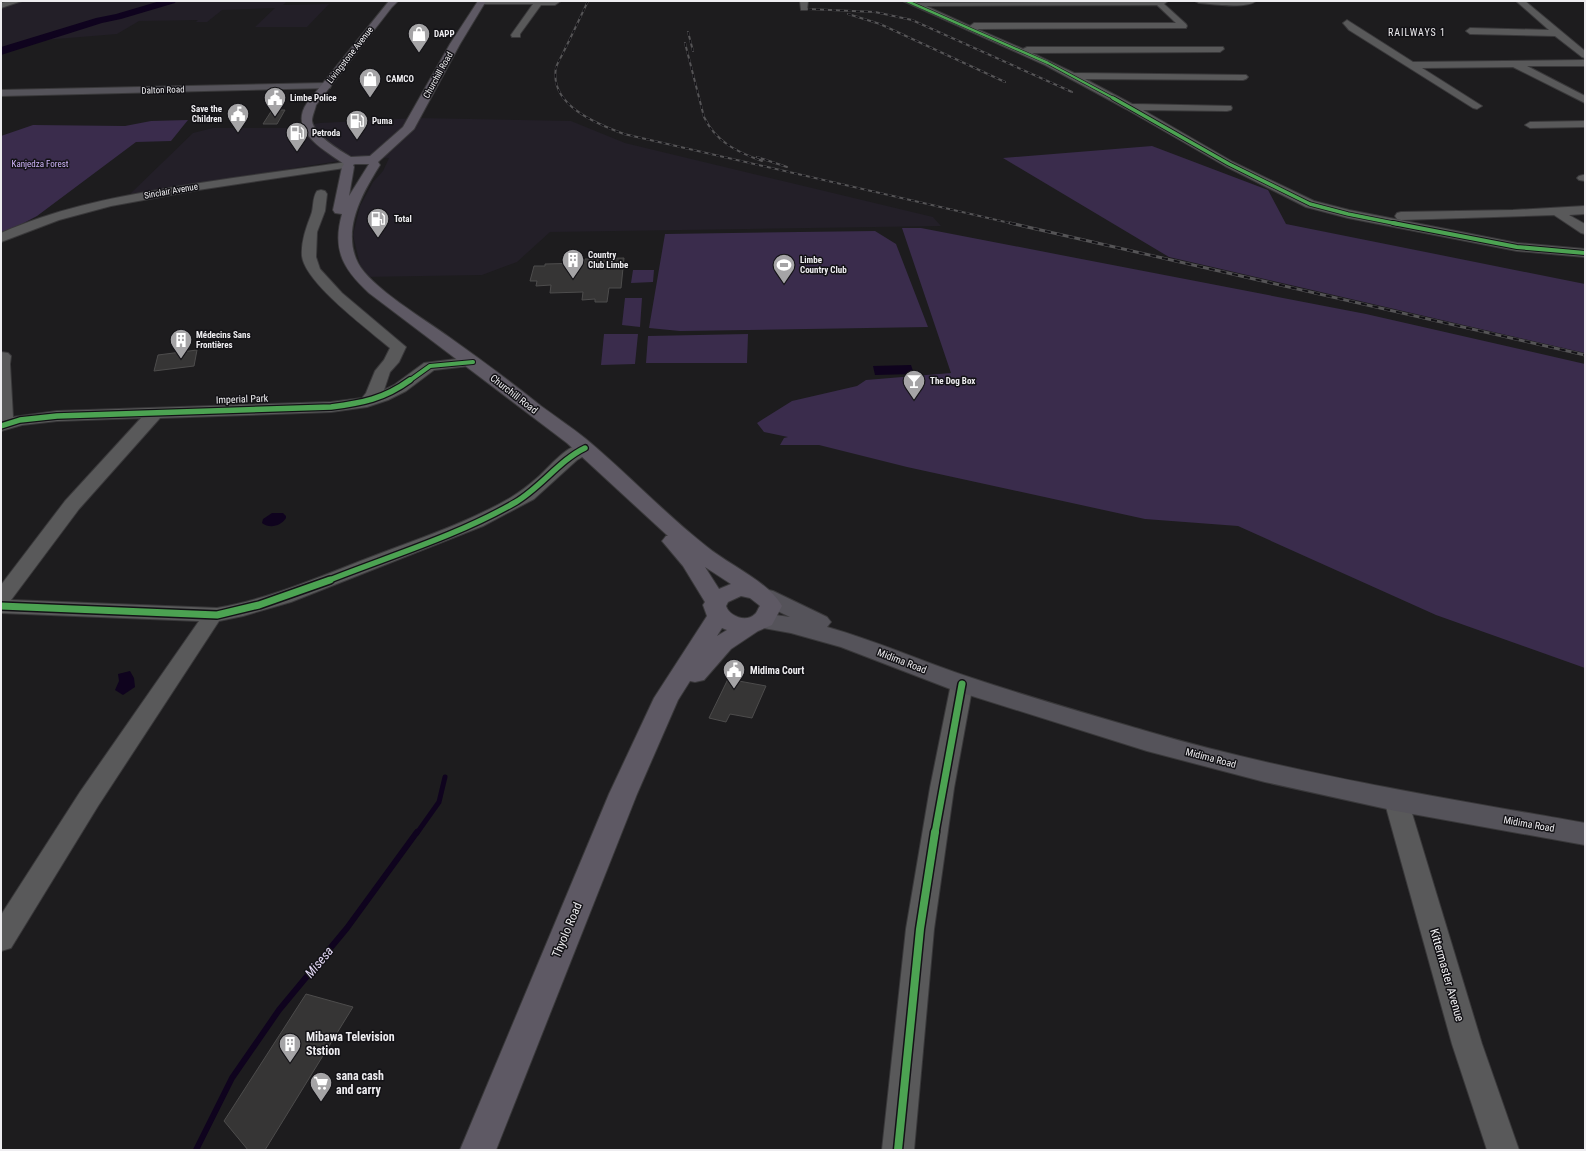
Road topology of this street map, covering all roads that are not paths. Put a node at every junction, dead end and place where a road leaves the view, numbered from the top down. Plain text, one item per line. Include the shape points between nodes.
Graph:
1 (18, 1) edge
2 (394, 1) edge
3 (481, 1) edge
4 (514, 1) edge
5 (557, 1) edge
6 (1199, 1) edge
7 (1252, 1) edge
8 (1515, 1) edge
9 (1521, 1) edge
10 (540, 2) edge
11 (910, 2) edge
12 (1162, 2) edge
13 (1, 6) edge
14 (1347, 23) dead end
15 (965, 26) junction
16 (1470, 31) dead end
17 (1557, 33) junction
18 (517, 35) dead end
19 (1220, 49) dead end
20 (1021, 50) junction
21 (1585, 56) edge
22 (1515, 64) junction
23 (1412, 65) junction
24 (1072, 76) junction
25 (1243, 78) dead end
26 (326, 86) junction
27 (1, 93) edge
28 (1585, 100) edge
29 (1477, 106) dead end
30 (1130, 107) junction
31 (1227, 108) dead end
32 (1530, 124) dead end
33 (1585, 124) edge
34 (373, 162) junction
35 (348, 165) junction
36 (320, 194) dead end
37 (1585, 210) edge
38 (1557, 212) junction
39 (1365, 217) junction
40 (1585, 230) edge
41 (1, 238) edge
42 (1585, 253) edge
43 (3, 356) dead end
44 (473, 362) junction
45 (454, 364) junction
46 (367, 402) junction
47 (156, 412) junction
48 (3, 425) edge
49 (579, 450) junction
50 (762, 594) junction
51 (1, 599) edge
52 (1, 606) edge
53 (717, 610) junction
54 (209, 616) junction
55 (757, 622) junction
56 (849, 641) junction
57 (962, 684) junction
58 (661, 712) junction
59 (1396, 800) junction
60 (1585, 834) edge
61 (1, 939) edge
62 (478, 1150) edge
63 (898, 1150) edge
64 (1503, 1150) edge

1 - 13 street
2 - 26 highway, Livingstone Avenue via 388,5
3 - 4 street
3 - 34 highway, Churchill Road via 408,129
4 - 10 street
5 - 10 street
6 - 7 street
8 - 9 street
9 - 17 street
10 - 18 street via 514,35
11 - 12 street
11 - 15 street
12 - 15 street via 1182,26
14 - 23 street
15 - 20 street
16 - 17 street
17 - 21 street
19 - 20 street
20 - 24 street
21 - 22 street
22 - 23 street
22 - 28 street
23 - 29 street
24 - 25 street
24 - 30 street
26 - 27 main road, Dalton Road
26 - 35 highway, Livingstone Avenue via 311,105 306,116 307,123 314,135
30 - 31 street
30 - 39 street via 1294,198 1326,210
32 - 33 street
34 - 35 highway via 361,169
34 - 44 highway, Churchill Road via 361,183 345,226 346,251 351,264 362,277 394,304
35 - 41 street, Sinclair Avenue via 248,178 113,202 68,212
35 - 45 highway, Churchill Road via 337,237 337,252 342,266 352,279
36 - 46 street via 319,211 310,232 309,257 314,270 337,296 398,347 391,362 383,371 374,394
37 - 38 street
38 - 39 street
38 - 40 street
39 - 42 street via 1517,247
43 - 48 street
44 - 45 street, Imperial Park
44 - 49 highway, Churchill Road
45 - 46 street, Imperial Park via 430,366 400,388
45 - 49 highway, Churchill Road
46 - 47 street, Imperial Park via 331,407
47 - 48 street, Imperial Park via 57,416
47 - 51 street via 72,505
49 - 50 highway, Churchill Road via 689,544
49 - 53 highway, Churchill Road via 679,546 701,578
49 - 54 street via 539,486 512,504 474,523 280,598
50 - 53 highway via 739,589 725,594
50 - 55 highway via 770,606 766,616
50 - 56 main road, Midima Road via 817,621
52 - 54 street
53 - 55 highway via 723,621 737,625
53 - 58 highway, Thyolo Road via 700,646 673,686
54 - 61 street via 210,622 89,799
55 - 56 main road, Midima Road via 792,625
55 - 58 highway, Thyolo Road via 723,644
56 - 57 main road, Midima Road
57 - 59 main road, Midima Road via 1147,741 1265,772
57 - 63 street via 942,788 920,929
58 - 62 highway, Thyolo Road via 623,794
59 - 60 main road, Midima Road
59 - 64 street, Kittermaster Avenue via 1468,1044

